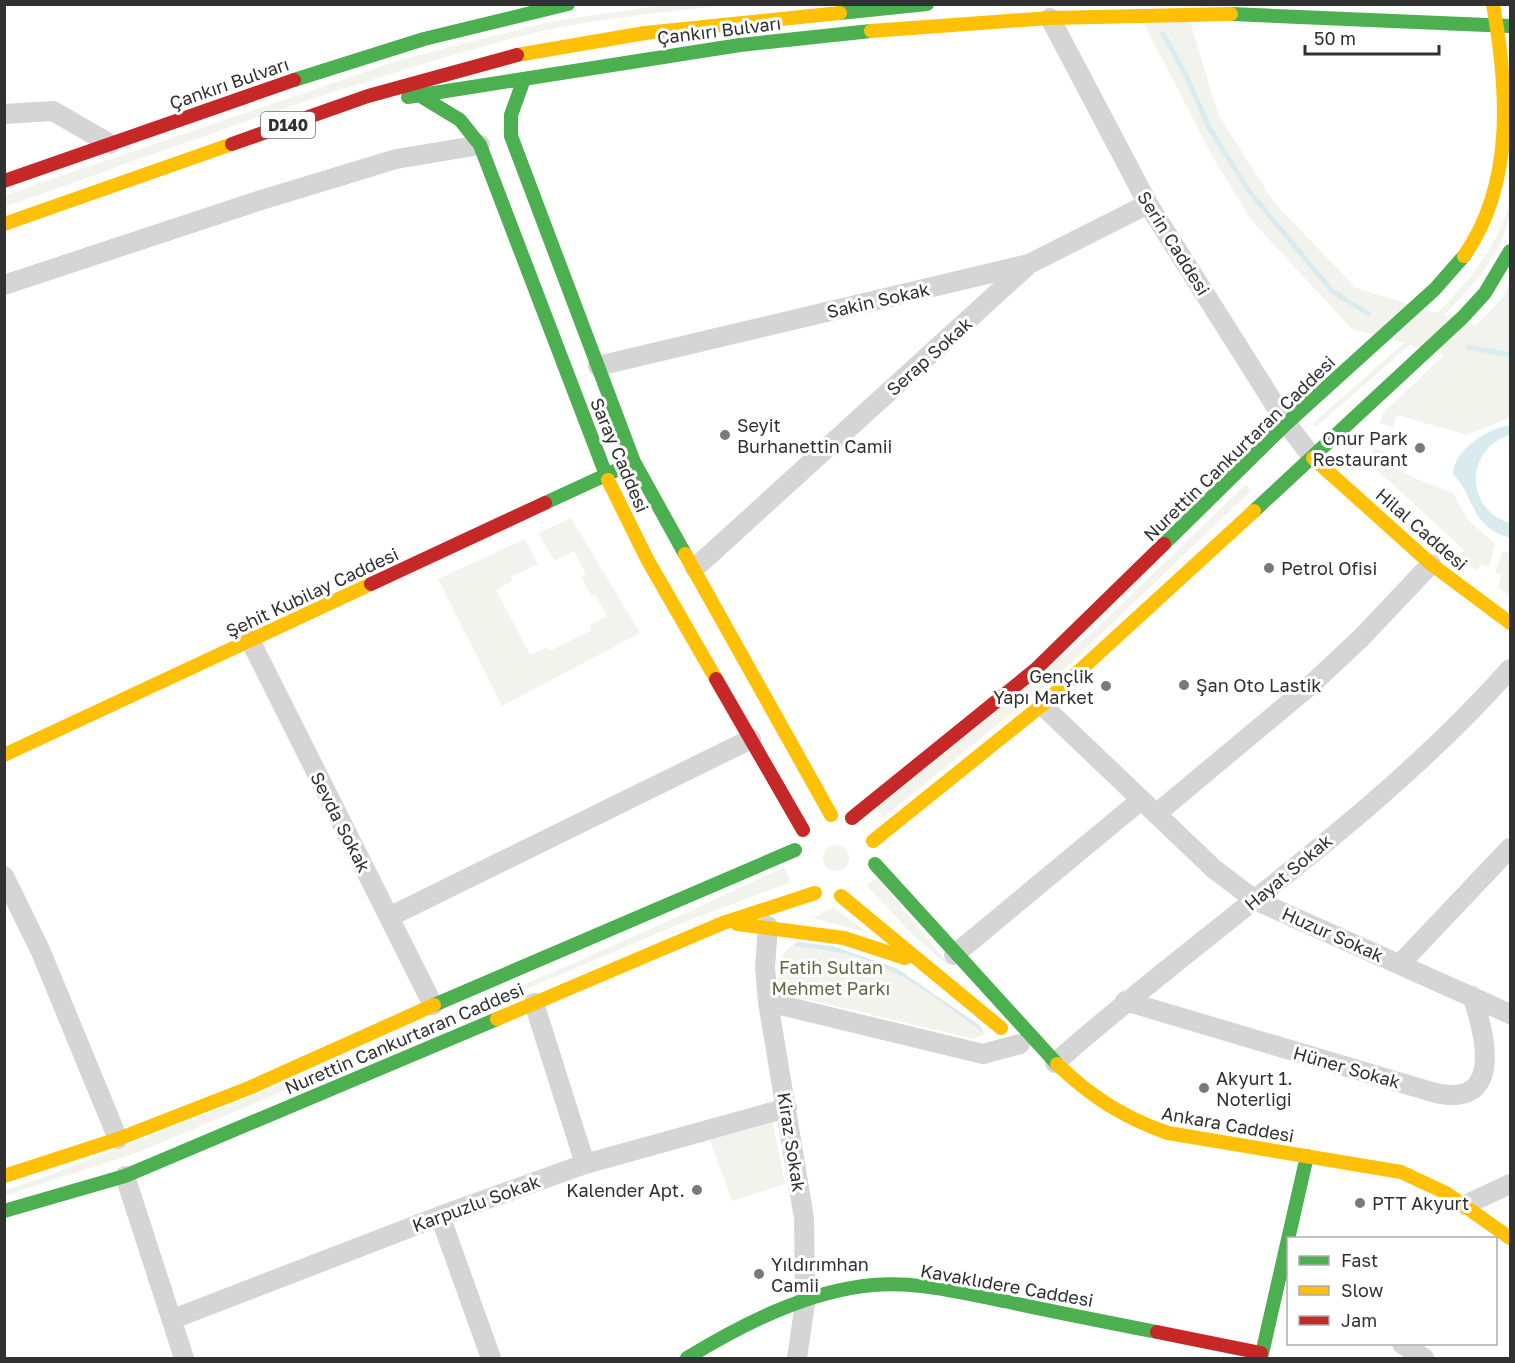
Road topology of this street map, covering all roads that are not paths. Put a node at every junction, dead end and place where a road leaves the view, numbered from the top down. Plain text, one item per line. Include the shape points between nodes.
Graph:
1 (568, 4) edge
2 (927, 4) edge
3 (1493, 4) edge
4 (541, 8) edge
5 (1050, 18) junction
6 (1504, 26) edge
7 (524, 79) junction
8 (419, 95) junction
9 (332, 109) junction
10 (4, 114) edge
11 (110, 144) junction
12 (480, 145) junction
13 (4, 181) edge
14 (1148, 204) junction
15 (4, 224) edge
16 (1510, 251) edge
17 (1029, 264) junction
18 (4, 285) edge
19 (598, 366) junction
20 (1287, 424) junction
21 (1313, 458) junction
22 (634, 462) junction
23 (606, 475) junction
24 (1431, 564) junction
25 (695, 568) junction
26 (1510, 622) edge
27 (250, 640) junction
28 (1510, 669) edge
29 (1042, 705) junction
30 (751, 739) junction
31 (4, 755) edge
32 (1149, 807) junction
33 (816, 821) junction
34 (864, 829) junction
35 (1510, 848) edge
36 (795, 850) junction
37 (4, 876) edge
38 (857, 891) dead end
39 (815, 893) junction
40 (841, 896) junction
41 (1255, 900) junction
42 (389, 917) junction
43 (723, 923) junction
44 (768, 926) junction
45 (954, 955) junction
46 (1400, 964) junction
47 (933, 971) junction
48 (1472, 996) junction
49 (768, 1002) junction
50 (1125, 1002) junction
51 (534, 1003) junction
52 (433, 1005) junction
53 (1510, 1014) edge
54 (1020, 1044) junction
55 (1055, 1064) junction
56 (787, 1108) junction
57 (118, 1139) junction
58 (1307, 1156) junction
59 (585, 1164) junction
60 (4, 1176) edge
61 (124, 1176) junction
62 (1510, 1184) edge
63 (1465, 1205) junction
64 (4, 1211) edge
65 (440, 1216) junction
66 (1292, 1237) edge
67 (1510, 1238) edge
68 (1287, 1267) edge
69 (805, 1304) junction
70 (1280, 1306) edge
71 (173, 1319) junction
72 (1403, 1345) edge
73 (1260, 1357) edge
74 (184, 1359) edge
75 (491, 1359) edge
76 (687, 1359) edge
77 (797, 1359) edge
78 (1424, 1359) edge

1 - 4 main road, Çankırı Bulvarı / D140
2 - 9 main road, Çankırı Bulvarı / D140 via 645,33 576,44 491,61
3 - 6 main road, Nurettin Cankurtaran Caddesi
4 - 11 main road, Çankırı Bulvarı / D140 via 303,76
5 - 6 main road, Çankırı Bulvarı via 1229,14
5 - 7 main road, Çankırı Bulvarı via 913,26 740,45
5 - 14 street, Serin Caddesi
6 - 20 main road, Nurettin Cankurtaran Caddesi via 1509,102 1505,161 1499,192 1476,241 1420,303
7 - 8 main road, Çankırı Bulvarı
7 - 19 main road, Saray Caddesi via 511,115 511,136
8 - 9 main road, Çankırı Bulvarı
8 - 12 main road, Saray Caddesi via 460,120
9 - 15 main road, Çankırı Bulvarı / D140
10 - 11 street via 53,111
11 - 13 main road, Çankırı Bulvarı / D140
12 - 18 street via 396,159
12 - 23 main road, Saray Caddesi
14 - 17 street, Sakin Sokak
14 - 20 street, Serin Caddesi
16 - 21 main road via 1485,293 1463,317
17 - 19 street, Sakin Sokak
17 - 25 street, Serap Sokak
19 - 22 main road, Saray Caddesi
20 - 21 street, Serin Caddesi
20 - 34 main road, Nurettin Cankurtaran Caddesi via 1060,646
21 - 24 main road, Hilal Caddesi
21 - 29 main road
22 - 23 main road, Şehit Kubilay Caddesi
22 - 25 main road, Saray Caddesi
23 - 27 main road, Şehit Kubilay Caddesi
23 - 30 main road, Saray Caddesi via 647,559
24 - 26 main road, Hilal Caddesi
24 - 32 street via 1313,683
25 - 33 main road, Saray Caddesi
27 - 31 main road, Şehit Kubilay Caddesi
27 - 42 street, Sevda Sokak
28 - 41 street, Hayat Sokak via 1429,754
29 - 32 street, Huzur Sokak
29 - 34 main road
30 - 33 main road, Saray Caddesi
30 - 42 street
32 - 41 street, Huzur Sokak via 1214,869
32 - 45 street
33 - 34 main road
33 - 36 main road
34 - 45 main road, Ankara Caddesi via 873,870
35 - 46 street
36 - 39 main road via 800,874
36 - 52 main road, Nurettin Cankurtaran Caddesi
37 - 57 street
38 - 40 main road
39 - 40 main road
39 - 43 main road, Nurettin Cankurtaran Caddesi
40 - 47 main road, Ankara Caddesi
41 - 46 street, Huzur Sokak
41 - 50 street, Hayat Sokak
42 - 52 street, Sevda Sokak
43 - 44 main road, Ankara Caddesi
43 - 51 main road, Nurettin Cankurtaran Caddesi
44 - 47 main road, Ankara Caddesi via 829,933 859,941
44 - 49 street, Kiraz Sokak
45 - 55 main road, Ankara Caddesi
46 - 48 street, Huzur Sokak
47 - 54 main road, Ankara Caddesi
48 - 50 street, Hüner Sokak via 1481,1023 1485,1065 1472,1091 1463,1096 1432,1092
48 - 53 street, Huzur Sokak
49 - 54 street via 983,1054
49 - 56 street, Kiraz Sokak
50 - 55 street, Hayat Sokak
51 - 59 street
51 - 61 main road, Nurettin Cankurtaran Caddesi
52 - 57 main road, Nurettin Cankurtaran Caddesi via 249,1088
54 - 55 main road, Ankara Caddesi
55 - 58 main road, Ankara Caddesi via 1091,1095 1142,1127
56 - 59 street, Karpuzlu Sokak
56 - 69 street, Kiraz Sokak via 804,1218
57 - 60 main road, Nurettin Cankurtaran Caddesi
58 - 63 main road, Ankara Caddesi via 1401,1172
58 - 66 main road
59 - 65 street, Karpuzlu Sokak
61 - 64 main road, Nurettin Cankurtaran Caddesi
61 - 71 street
62 - 63 street
63 - 67 main road, Ankara Caddesi
65 - 71 street, Karpuzlu Sokak
65 - 75 street
68 - 70 main road
69 - 73 main road, Kavaklıdere Caddesi via 845,1289 896,1284 943,1289
69 - 76 main road, Kavaklıdere Caddesi via 745,1326
69 - 77 street, Kiraz Sokak
70 - 73 main road
71 - 74 street
72 - 78 street

